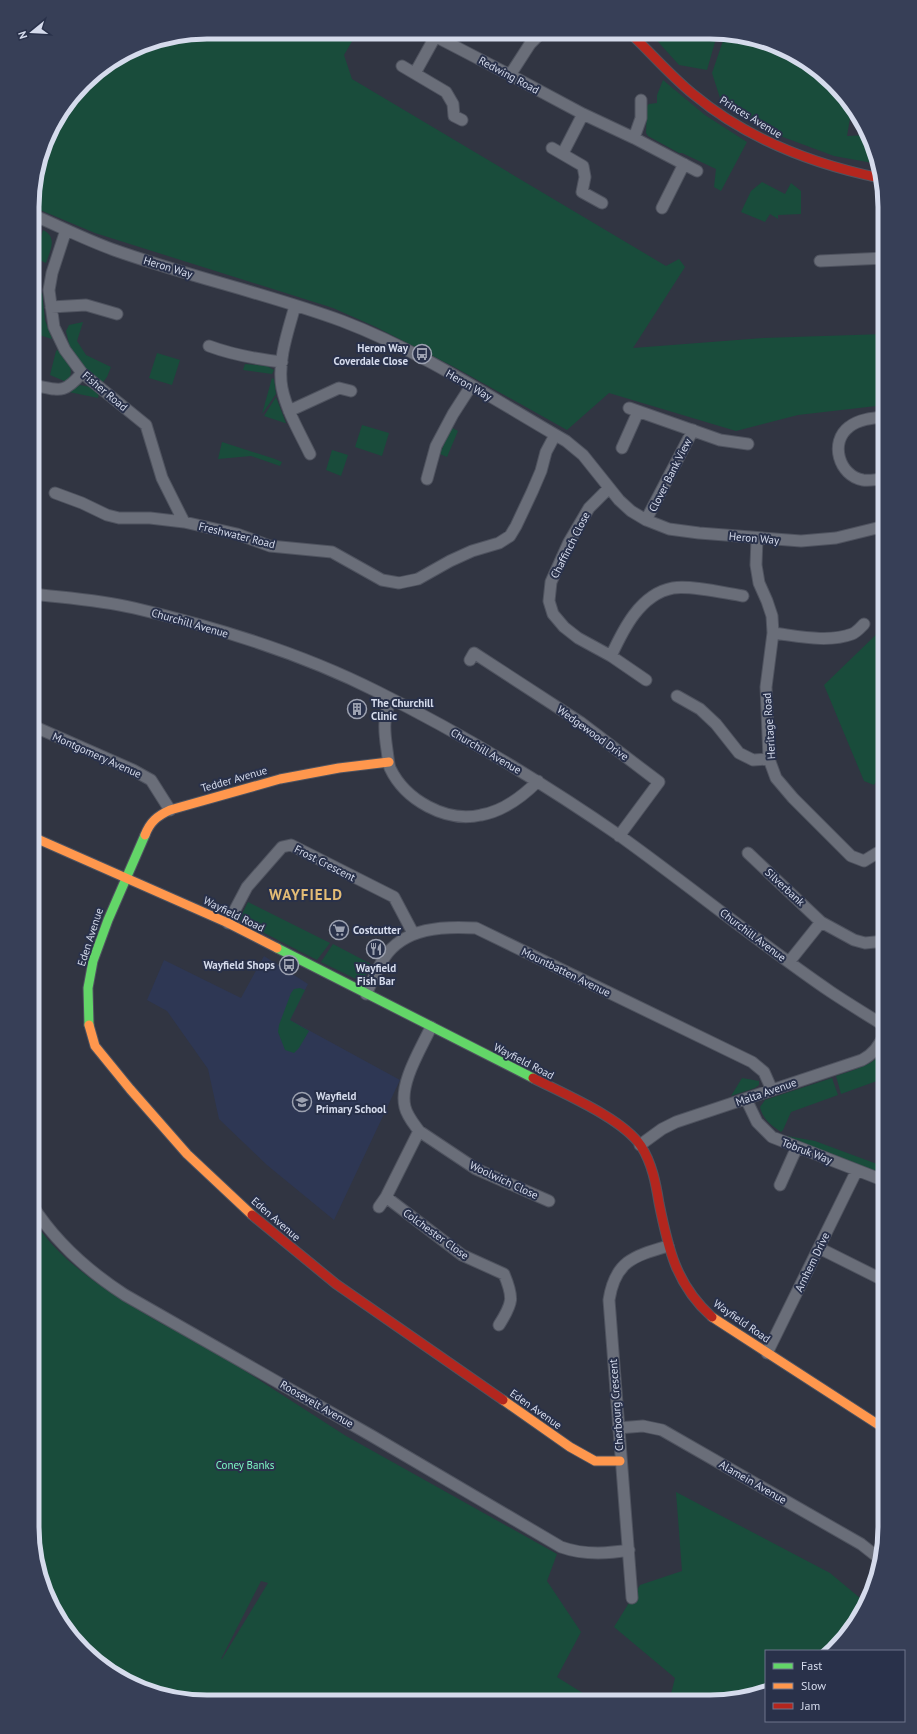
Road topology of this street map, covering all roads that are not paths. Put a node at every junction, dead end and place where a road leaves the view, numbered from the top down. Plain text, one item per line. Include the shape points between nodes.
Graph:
1 (430, 39) edge
2 (440, 39) edge
3 (535, 39) edge
4 (636, 39) edge
5 (402, 66) dead end
6 (415, 73) junction
7 (510, 75) junction
8 (641, 100) dead end
9 (583, 114) junction
10 (462, 120) dead end
11 (634, 138) junction
12 (552, 148) dead end
13 (563, 153) junction
14 (684, 164) junction
15 (697, 171) dead end
16 (876, 177) edge
17 (602, 203) dead end
18 (662, 208) dead end
19 (39, 218) edge
20 (66, 230) junction
21 (878, 258) edge
22 (820, 261) dead end
23 (295, 306) junction
24 (51, 307) junction
25 (118, 314) dead end
26 (209, 346) dead end
27 (282, 362) junction
28 (82, 373) junction
29 (39, 386) edge
30 (471, 386) junction
31 (351, 391) dead end
32 (289, 411) junction
33 (878, 418) edge
34 (693, 430) junction
35 (555, 435) junction
36 (748, 444) dead end
37 (622, 448) dead end
38 (310, 454) dead end
39 (426, 479) dead end
40 (878, 479) edge
41 (609, 488) junction
42 (55, 493) dead end
43 (646, 520) junction
44 (184, 522) junction
45 (878, 528) edge
46 (757, 538) junction
47 (39, 595) edge
48 (743, 596) dead end
49 (864, 624) dead end
50 (773, 633) junction
51 (610, 656) junction
52 (470, 660) dead end
53 (646, 680) dead end
54 (678, 696) dead end
55 (391, 699) junction
56 (39, 729) edge
57 (769, 760) junction
58 (388, 762) junction
59 (538, 781) junction
60 (170, 810) junction
61 (619, 836) junction
62 (39, 840) edge
63 (748, 853) dead end
64 (877, 853) dead end
65 (126, 878) junction
66 (821, 922) junction
67 (228, 923) junction
68 (413, 934) junction
69 (878, 942) edge
70 (789, 962) junction
71 (366, 994) junction
72 (878, 1022) edge
73 (431, 1027) junction
74 (878, 1046) edge
75 (772, 1090) junction
76 (746, 1099) junction
77 (419, 1131) junction
78 (640, 1145) junction
79 (797, 1147) junction
80 (857, 1170) junction
81 (878, 1178) edge
82 (780, 1185) dead end
83 (386, 1197) junction
84 (549, 1201) dead end
85 (379, 1207) dead end
86 (39, 1214) edge
87 (668, 1246) junction
88 (819, 1248) junction
89 (878, 1278) edge
90 (499, 1325) dead end
91 (767, 1353) junction
92 (878, 1424) edge
93 (618, 1428) junction
94 (620, 1461) junction
95 (628, 1550) junction
96 (876, 1556) edge
97 (632, 1598) dead end

1 - 6 street, Redwing Road
2 - 7 street, Redwing Road
3 - 7 street
4 - 16 street, Princes Avenue via 683,86 739,126 788,152 841,170
5 - 6 street
6 - 10 street via 446,92 453,104 454,116
7 - 9 street, Redwing Road
8 - 11 street via 641,118
9 - 11 street, Redwing Road
9 - 13 street
11 - 14 street, Redwing Road
12 - 13 street
13 - 17 street via 582,166 585,177 582,192
14 - 15 street, Redwing Road
14 - 18 street
19 - 20 street, Heron Way
20 - 23 street, Heron Way via 116,251
20 - 24 street, Fisher Road via 52,273 49,290
21 - 22 street
23 - 27 street
23 - 30 street, Heron Way via 383,339
24 - 25 street via 86,306
24 - 28 street, Fisher Road via 54,327 65,350
26 - 27 street via 251,359
27 - 32 street via 282,387
28 - 29 street via 67,388 58,390
28 - 44 street, Fisher Road via 146,425 162,478
30 - 35 street, Heron Way
30 - 39 street via 436,446
31 - 32 street via 339,388
32 - 38 street
33 - 40 street via 852,425 841,437 838,446 844,468 852,476 863,480
34 - 36 street, Clover Bank View via 720,440
34 - 37 street, Clover Bank View via 634,410
34 - 43 street, Clover Bank View
35 - 41 street, Heron Way via 584,455
35 - 44 street, Freshwater Road via 532,492 510,536 410,582 382,580 332,552 270,546 237,534
41 - 43 street, Heron Way via 631,512
41 - 51 street, Chaffinch Close via 589,508 569,542 551,582 549,601 553,614 564,627
42 - 44 street, Freshwater Road via 119,518
43 - 46 street, Heron Way via 669,528 699,533
45 - 46 street, Heron Way via 836,538 801,541
46 - 50 street, Heritage Road via 756,565 759,583 772,616
47 - 55 street, Churchill Avenue via 133,607 208,628 330,670
48 - 51 street via 673,588 656,594 637,611
49 - 50 street via 854,633 840,637 820,638
50 - 57 street, Heritage Road via 766,687
51 - 53 street, Chaffinch Close
52 - 61 street, Wedgewood Drive via 474,653 548,700 659,782
54 - 57 street via 700,709 716,724 739,753 753,760
55 - 58 street via 384,729
55 - 59 street, Churchill Avenue
56 - 60 street, Montgomery Avenue via 151,780
57 - 64 street, Heritage Road via 780,783 851,856 864,862
58 - 59 street via 409,794 445,814 480,816 497,811 514,802
58 - 60 street, Tedder Avenue via 285,778
59 - 61 street, Churchill Avenue
60 - 65 street, Tedder Avenue via 156,817 148,827
61 - 70 street, Churchill Avenue
62 - 65 street, Wayfield Road
63 - 66 street, Silverbank
65 - 67 street, Wayfield Road
65 - 94 street, Eden Avenue via 93,961 88,988 88,1013 95,1046 130,1089 187,1154 226,1192 336,1284 587,1458 602,1462
66 - 69 street, Silverbank via 854,940
66 - 70 street
67 - 68 street, Frost Crescent via 247,887 282,847 290,845 394,898
67 - 71 street, Wayfield Road
68 - 71 street, Mountbatten Avenue via 390,949
68 - 75 street, Mountbatten Avenue via 441,927 476,928 752,1062 764,1072
70 - 72 street, Churchill Avenue
71 - 73 street, Wayfield Road
73 - 77 street via 404,1086 405,1106
73 - 78 street, Wayfield Road via 603,1114
74 - 75 street, Malta Avenue via 870,1056 862,1060
75 - 76 street, Malta Avenue
76 - 78 street, Malta Avenue via 676,1122
76 - 79 street, Tobruk Way via 757,1122 772,1137
77 - 83 street
77 - 84 street, Woolwich Close via 476,1169
78 - 87 street, Wayfield Road via 654,1176
79 - 80 street, Tobruk Way
79 - 82 street
80 - 81 street, Tobruk Way
80 - 88 street, Arnhem Drive
83 - 85 street
83 - 90 street, Colchester Close via 462,1255 504,1274 509,1287 511,1306
86 - 95 street, Roosevelt Avenue via 80,1263 125,1295 562,1547 595,1553
87 - 91 street, Wayfield Road via 683,1282 700,1306 716,1320
87 - 93 street, Cherbourg Crescent via 630,1260 616,1274 611,1285 608,1300
88 - 89 street
88 - 91 street, Arnhem Drive
91 - 92 street, Wayfield Road
93 - 94 street, Cherbourg Crescent
93 - 96 street, Alamein Avenue via 643,1426 662,1430 861,1544
94 - 95 street, Cherbourg Crescent
95 - 97 street, Cherbourg Crescent

